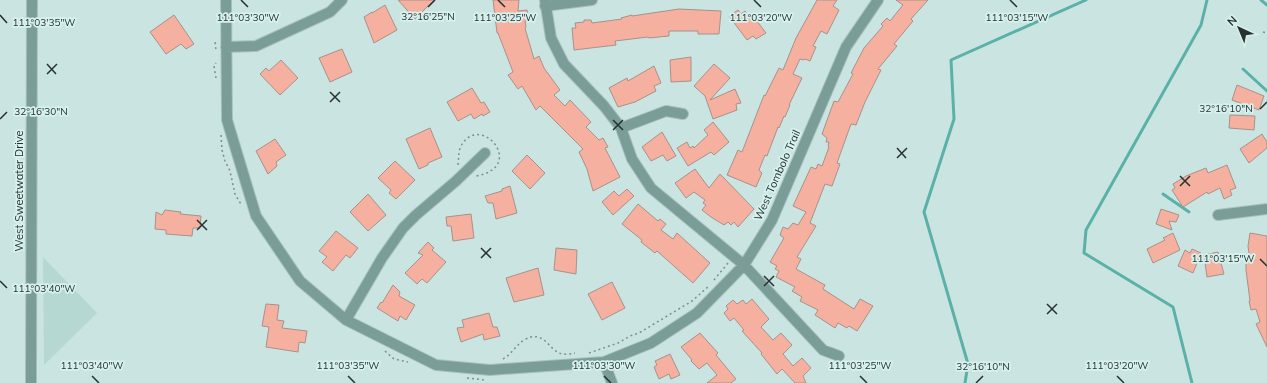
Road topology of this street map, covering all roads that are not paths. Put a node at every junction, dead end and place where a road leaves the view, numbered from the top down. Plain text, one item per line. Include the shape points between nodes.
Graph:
1 (32, 0) edge
2 (226, 0) edge
3 (342, 0) edge
4 (592, 0) edge
5 (878, 0) edge
6 (545, 3) edge
7 (221, 49) junction
8 (683, 114) dead end
9 (621, 128) junction
10 (485, 153) dead end
11 (1267, 209) edge
12 (1218, 215) dead end
13 (744, 265) junction
14 (346, 320) junction
15 (839, 356) dead end
16 (604, 362) junction
17 (31, 383) edge
18 (612, 383) edge

1 - 17 street, West Sweetwater Drive
2 - 7 street, West Tombolo Trail
3 - 7 street via 330,12 256,46
4 - 6 street
5 - 13 street, West Tombolo Trail via 846,47 772,220
6 - 9 street via 551,38 564,64
7 - 14 street, West Tombolo Trail via 227,120 256,216 300,281
8 - 9 street via 666,110
9 - 13 street via 632,159 651,188
10 - 14 street via 403,228 382,258
11 - 12 street
13 - 15 street via 823,350
13 - 16 street, West Tombolo Trail via 697,312 651,343
14 - 16 street, West Tombolo Trail via 436,365 490,370
16 - 18 street

